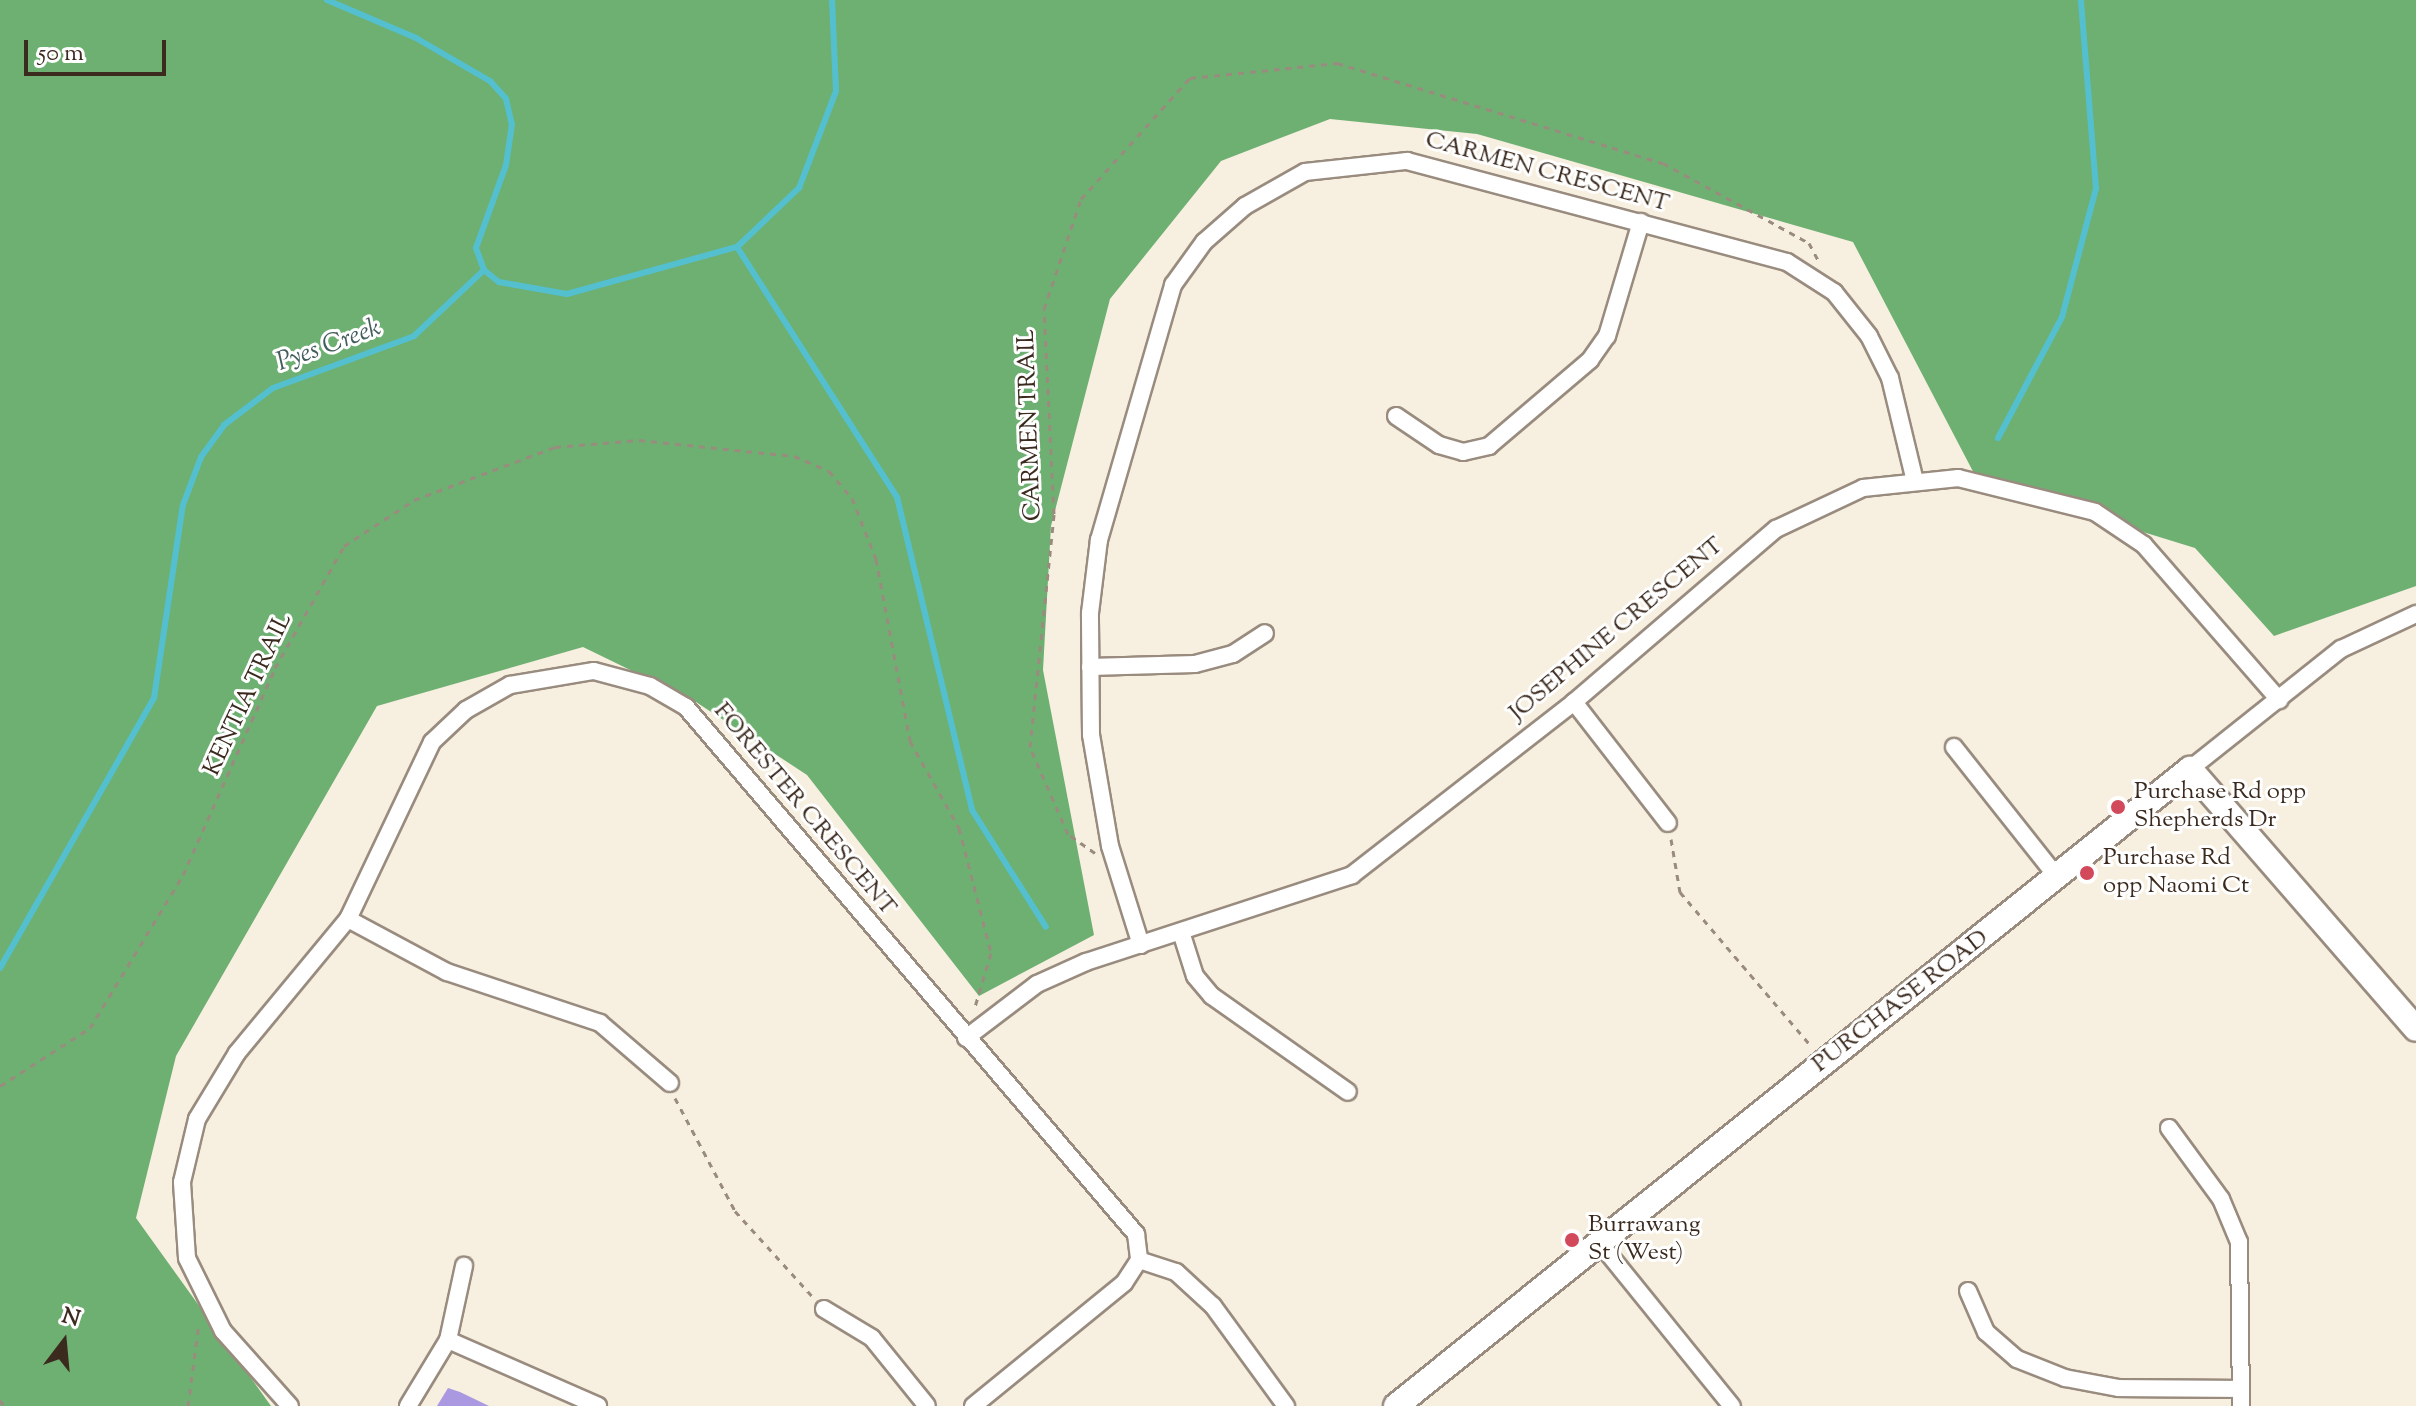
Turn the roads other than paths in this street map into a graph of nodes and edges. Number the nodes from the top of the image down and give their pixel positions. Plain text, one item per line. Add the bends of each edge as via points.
1 (1641, 222) junction
2 (1396, 416) dead end
3 (1915, 481) junction
4 (2416, 614) edge
5 (1265, 633) dead end
6 (1090, 667) junction
7 (2279, 700) junction
8 (1574, 702) junction
9 (1954, 747) dead end
10 (2190, 769) junction
11 (1668, 823) road end
12 (2057, 877) junction
13 (348, 919) junction
14 (1182, 935) junction
15 (1141, 945) junction
16 (2416, 1029) edge
17 (966, 1038) junction
18 (670, 1083) road end
19 (1348, 1092) dead end
20 (2169, 1128) dead end
21 (1599, 1242) junction
22 (1139, 1260) junction
23 (464, 1266) dead end
24 (1968, 1291) dead end
25 (824, 1309) road end
26 (448, 1340) junction
27 (2240, 1397) edge
28 (290, 1406) edge
29 (408, 1406) edge
30 (598, 1406) edge
31 (927, 1406) edge
32 (973, 1406) edge
33 (1286, 1406) edge
34 (1396, 1406) edge
35 (1732, 1406) edge

1 - 2 street via 1607,336 1590,360 1489,446 1463,452 1439,445
1 - 3 street, CARMEN CRESCENT via 1787,262 1834,292 1890,378
1 - 6 street, CARMEN CRESCENT via 1407,161 1305,172 1245,206 1204,242 1173,285 1150,344 1099,540
3 - 7 street, JOSEPHINE CRESCENT via 1997,483 2095,512 2144,545
3 - 8 street, JOSEPHINE CRESCENT via 1863,488 1776,529
4 - 7 street, PURCHASE ROAD via 2341,649
5 - 6 street via 1233,654 1195,664
6 - 15 street, CARMEN CRESCENT via 1091,735 1117,870
7 - 10 street, PURCHASE ROAD
8 - 11 street
8 - 14 street, JOSEPHINE CRESCENT via 1352,875
9 - 12 street
10 - 12 main road, PURCHASE ROAD
10 - 16 main road
12 - 21 main road, PURCHASE ROAD
13 - 17 street, FORESTER CRESCENT via 432,742 466,710 510,685 594,671 650,686 686,707
13 - 18 street via 447,972 600,1023
13 - 28 street, FORESTER CRESCENT via 237,1053 197,1119 181,1216 206,1302
14 - 15 street, JOSEPHINE CRESCENT
14 - 19 street via 1195,976 1212,996
15 - 17 street, JOSEPHINE CRESCENT via 1037,984
17 - 22 street, FORESTER CRESCENT via 1125,1219 1136,1234
20 - 27 street via 2221,1199 2239,1242
21 - 34 main road, PURCHASE ROAD
21 - 35 street
22 - 32 street via 1124,1283
22 - 33 street via 1176,1272 1213,1306
23 - 26 street
24 - 27 street via 1986,1332 2017,1359 2065,1378 2119,1388
25 - 31 street via 872,1338
26 - 29 street
26 - 30 street

